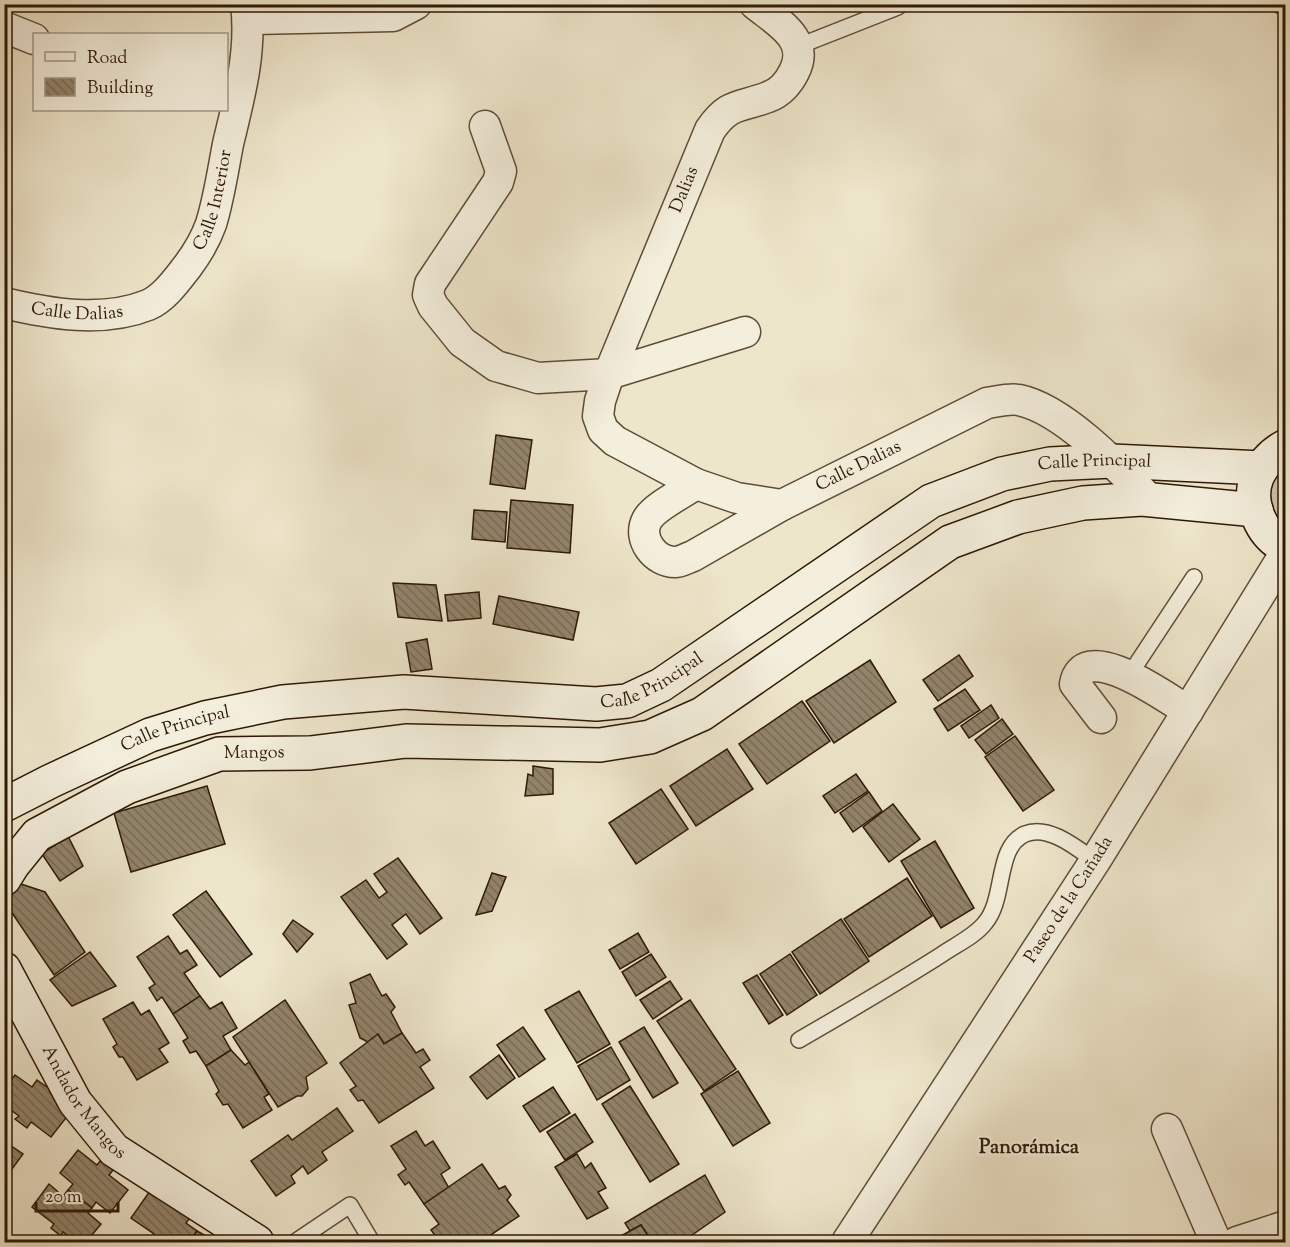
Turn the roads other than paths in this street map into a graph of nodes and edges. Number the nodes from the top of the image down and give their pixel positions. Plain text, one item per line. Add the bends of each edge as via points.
1 (416, 4) edge
2 (755, 4) edge
3 (1277, 4) edge
4 (898, 7) dead end
5 (1286, 8) edge
6 (247, 12) edge
7 (4, 27) edge
8 (33, 39) edge
9 (799, 46) junction
10 (236, 62) edge
11 (485, 126) dead end
12 (4, 303) edge
13 (149, 304) joint
14 (745, 332) dead end
15 (609, 374) junction
16 (1286, 446) edge
17 (1112, 460) junction
18 (1262, 468) junction
19 (696, 484) junction
20 (1149, 500) junction
21 (782, 505) junction
22 (1256, 510) junction
23 (1286, 547) edge
24 (1286, 552) edge
25 (1194, 577) dead end
26 (1130, 674) junction
27 (540, 700) junction
28 (1188, 711) junction
29 (1101, 718) dead end
30 (542, 743) junction
31 (4, 805) edge
32 (1095, 861) junction
33 (4, 879) edge
34 (4, 969) edge
35 (799, 1040) dead end
36 (1167, 1129) dead end
37 (1286, 1226) edge
38 (257, 1242) edge
39 (295, 1242) edge
40 (372, 1242) edge
41 (847, 1242) edge
42 (1216, 1242) edge
43 (1236, 1242) edge

1 - 6 street via 393,16
2 - 9 street via 787,29
3 - 5 lane
4 - 9 lane
6 - 10 street, Calle Interior
7 - 8 street
9 - 15 street, Dalias via 798,65 788,83 771,97 733,107 710,130
10 - 13 street, Calle Interior via 211,224 171,288
11 - 15 street via 501,171 498,182 429,284 433,306 462,342 496,366 538,378
12 - 13 street, Calle Dalias via 40,312 83,315
14 - 15 street
15 - 19 street via 598,416 603,430 615,441
16 - 18 street via 1271,454
17 - 18 street, Calle Principal
17 - 20 street, Calle Dalias
17 - 21 street, Calle Dalias via 1064,422 1036,406 1017,399 1007,400 987,404
17 - 27 street, Calle Principal via 1050,464 1002,474 931,501 661,685 627,701 596,705
18 - 22 street via 1254,494
19 - 21 street via 737,498
19 - 21 street, Calle Dalias via 647,520 643,531 647,544 667,561 679,562 693,556
20 - 22 street, Calle Principal
20 - 30 street, Calle Principal via 1083,503 1018,517 950,542 702,714 650,737 600,746
22 - 23 street via 1264,530
24 - 28 street, Paseo de la Cañada
25 - 26 lane
26 - 28 street
26 - 29 street via 1096,665 1084,668 1076,676 1075,684
27 - 30 street
27 - 31 street, Calle Principal via 404,692 283,702 206,718 150,735
28 - 32 street, Paseo de la Cañada
30 - 33 street, Mangos via 406,741 310,753 219,754 127,787 37,835
32 - 35 lane via 1044,832 1026,833 1014,841 1006,856 993,912 986,923 902,980
32 - 41 street, Paseo de la Cañada
34 - 38 street, Andador Mangos via 75,1102 114,1150
36 - 42 street
37 - 43 street
39 - 40 lane via 350,1205

